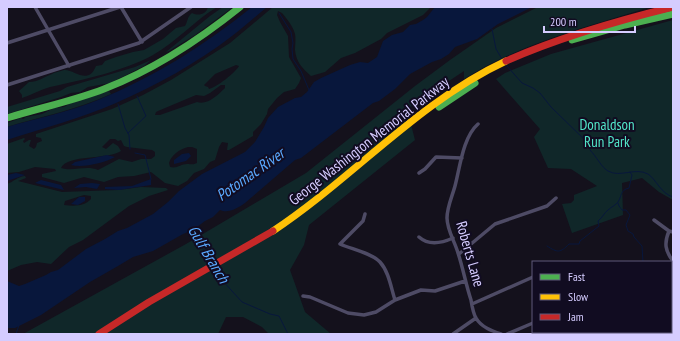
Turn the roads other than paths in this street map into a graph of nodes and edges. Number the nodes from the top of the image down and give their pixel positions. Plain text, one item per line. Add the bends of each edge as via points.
1 (35, 7) edge
2 (121, 7) edge
3 (191, 7) edge
4 (240, 7) edge
5 (661, 7) edge
6 (673, 7) edge
7 (654, 12) junction
8 (673, 14) edge
9 (48, 30) junction
10 (142, 42) junction
11 (7, 43) edge
12 (535, 50) junction
13 (69, 66) junction
14 (482, 76) junction
15 (7, 85) edge
16 (464, 85) junction
17 (448, 89) dead end
18 (425, 106) dead end
19 (7, 118) edge
20 (414, 120) junction
21 (478, 124) dead end
22 (462, 158) junction
23 (419, 173) dead end
24 (556, 198) dead end
25 (365, 214) dead end
26 (654, 220) dead end
27 (671, 232) edge
28 (419, 237) dead end
29 (453, 238) junction
30 (240, 254) junction
31 (459, 254) junction
32 (673, 261) edge
33 (532, 277) edge
34 (465, 281) junction
35 (188, 282) junction
36 (303, 296) dead end
37 (395, 300) junction
38 (472, 304) junction
39 (476, 318) junction
40 (532, 322) edge
41 (99, 334) edge
42 (107, 334) edge
43 (453, 334) edge
44 (501, 334) edge
45 (507, 334) edge

1 - 9 street
2 - 9 street
2 - 10 street
3 - 10 street
4 - 19 highway via 216,26 125,79 96,91
5 - 7 highway
6 - 7 highway, George Washington Memorial Parkway
7 - 12 highway, George Washington Memorial Parkway via 593,28
8 - 12 highway, George Washington Memorial Parkway
9 - 11 street
9 - 13 street
10 - 13 street
12 - 14 highway, George Washington Memorial Parkway
13 - 15 street
14 - 16 highway, George Washington Memorial Parkway
14 - 30 highway, George Washington Memorial Parkway via 429,114 302,216
16 - 17 highway
16 - 20 highway, George Washington Memorial Parkway
18 - 20 highway
20 - 30 highway, George Washington Memorial Parkway via 307,207
21 - 22 street, Roberts Lane via 464,147
22 - 23 street via 436,157
22 - 29 street, Roberts Lane via 447,212 448,226
24 - 31 street via 547,206 495,224
25 - 37 street via 363,221 340,244 380,261
26 - 27 street
27 - 32 street via 666,240 666,248
28 - 29 street via 435,243
29 - 31 street, Roberts Lane
30 - 35 highway, George Washington Memorial Parkway
31 - 34 street, Roberts Lane
33 - 38 street
34 - 37 street via 435,291 421,290
34 - 38 street, Roberts Lane
35 - 41 highway, George Washington Memorial Parkway via 156,298
35 - 42 highway, George Washington Memorial Parkway
36 - 37 street via 354,314 364,315 376,312
38 - 39 street, Roberts Lane
39 - 43 street
39 - 44 street via 492,331
40 - 45 street

